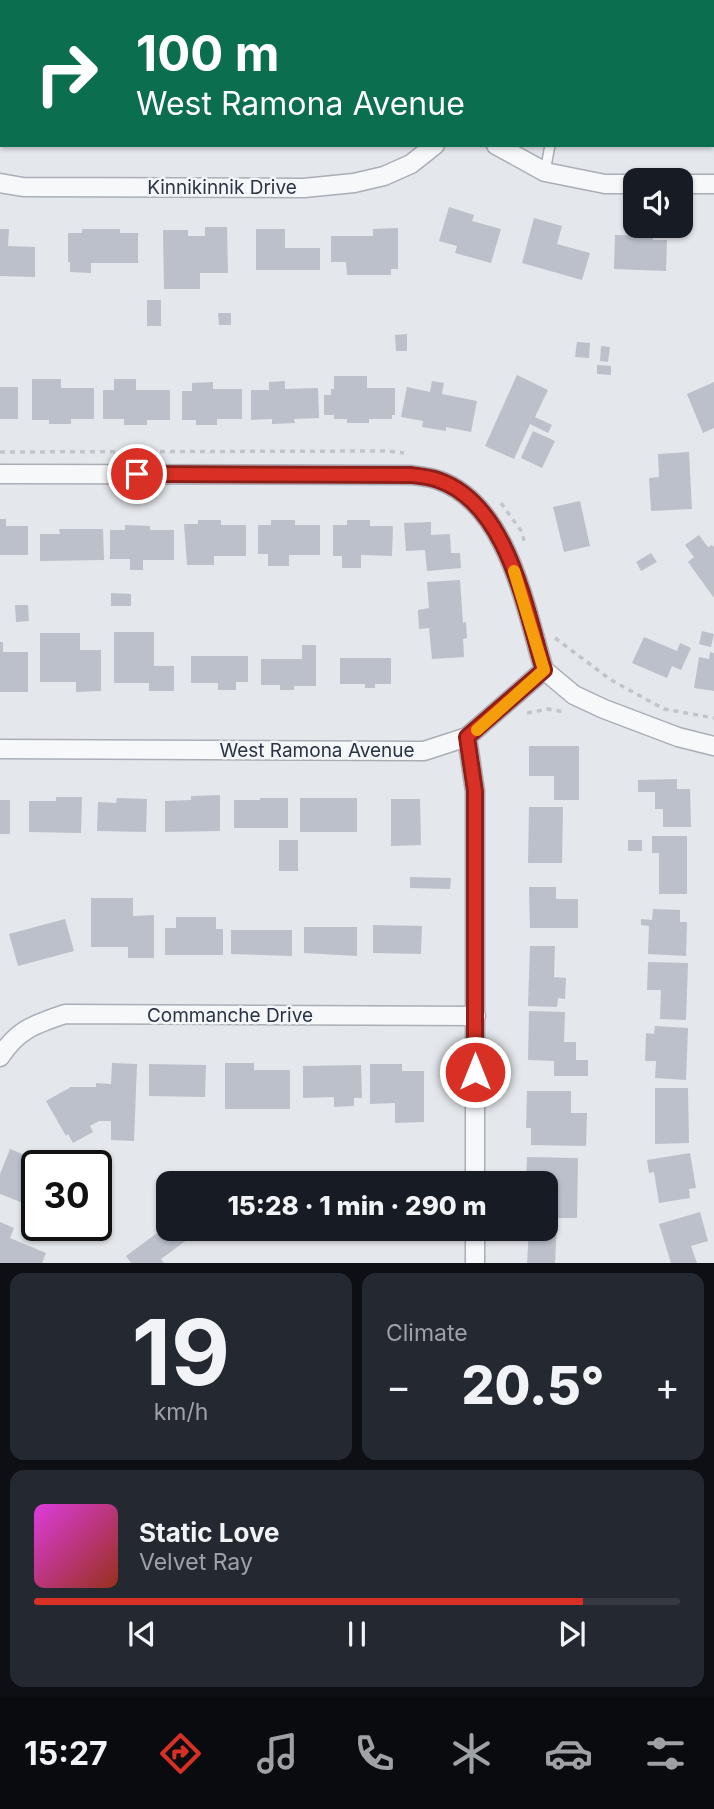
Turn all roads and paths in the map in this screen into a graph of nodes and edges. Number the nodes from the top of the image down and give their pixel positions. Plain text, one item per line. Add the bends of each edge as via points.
1 (432, 147) edge
2 (500, 147) edge
3 (550, 147) edge
4 (545, 172) junction
5 (0, 183) edge
6 (623, 184) edge
7 (693, 184) edge
8 (714, 184) edge
9 (0, 452) edge
10 (411, 454) dead end
11 (0, 474) edge
12 (495, 495) dead end
13 (526, 545) dead end
14 (552, 636) dead end
15 (544, 670) junction
16 (714, 719) edge
17 (467, 737) junction
18 (714, 746) edge
19 (0, 749) edge
20 (476, 1016) junction
21 (0, 1057) edge
22 (475, 1171) edge
23 (475, 1241) edge
24 (475, 1263) edge

1 - 5 street, Kinnikinnik Drive via 411,164 384,176 304,188 23,187
2 - 4 street
3 - 4 lane
4 - 6 street
7 - 8 street
9 - 10 path
11 - 15 street via 398,474 439,480 478,507 511,560
12 - 13 path
14 - 16 path via 611,680 664,709
15 - 17 street, West Ramona Avenue
15 - 18 street via 574,695 604,709
17 - 19 street, West Ramona Avenue via 424,751
17 - 20 street via 475,791
20 - 21 street, Commanche Drive via 65,1014 33,1025 10,1041
20 - 22 street
23 - 24 street

